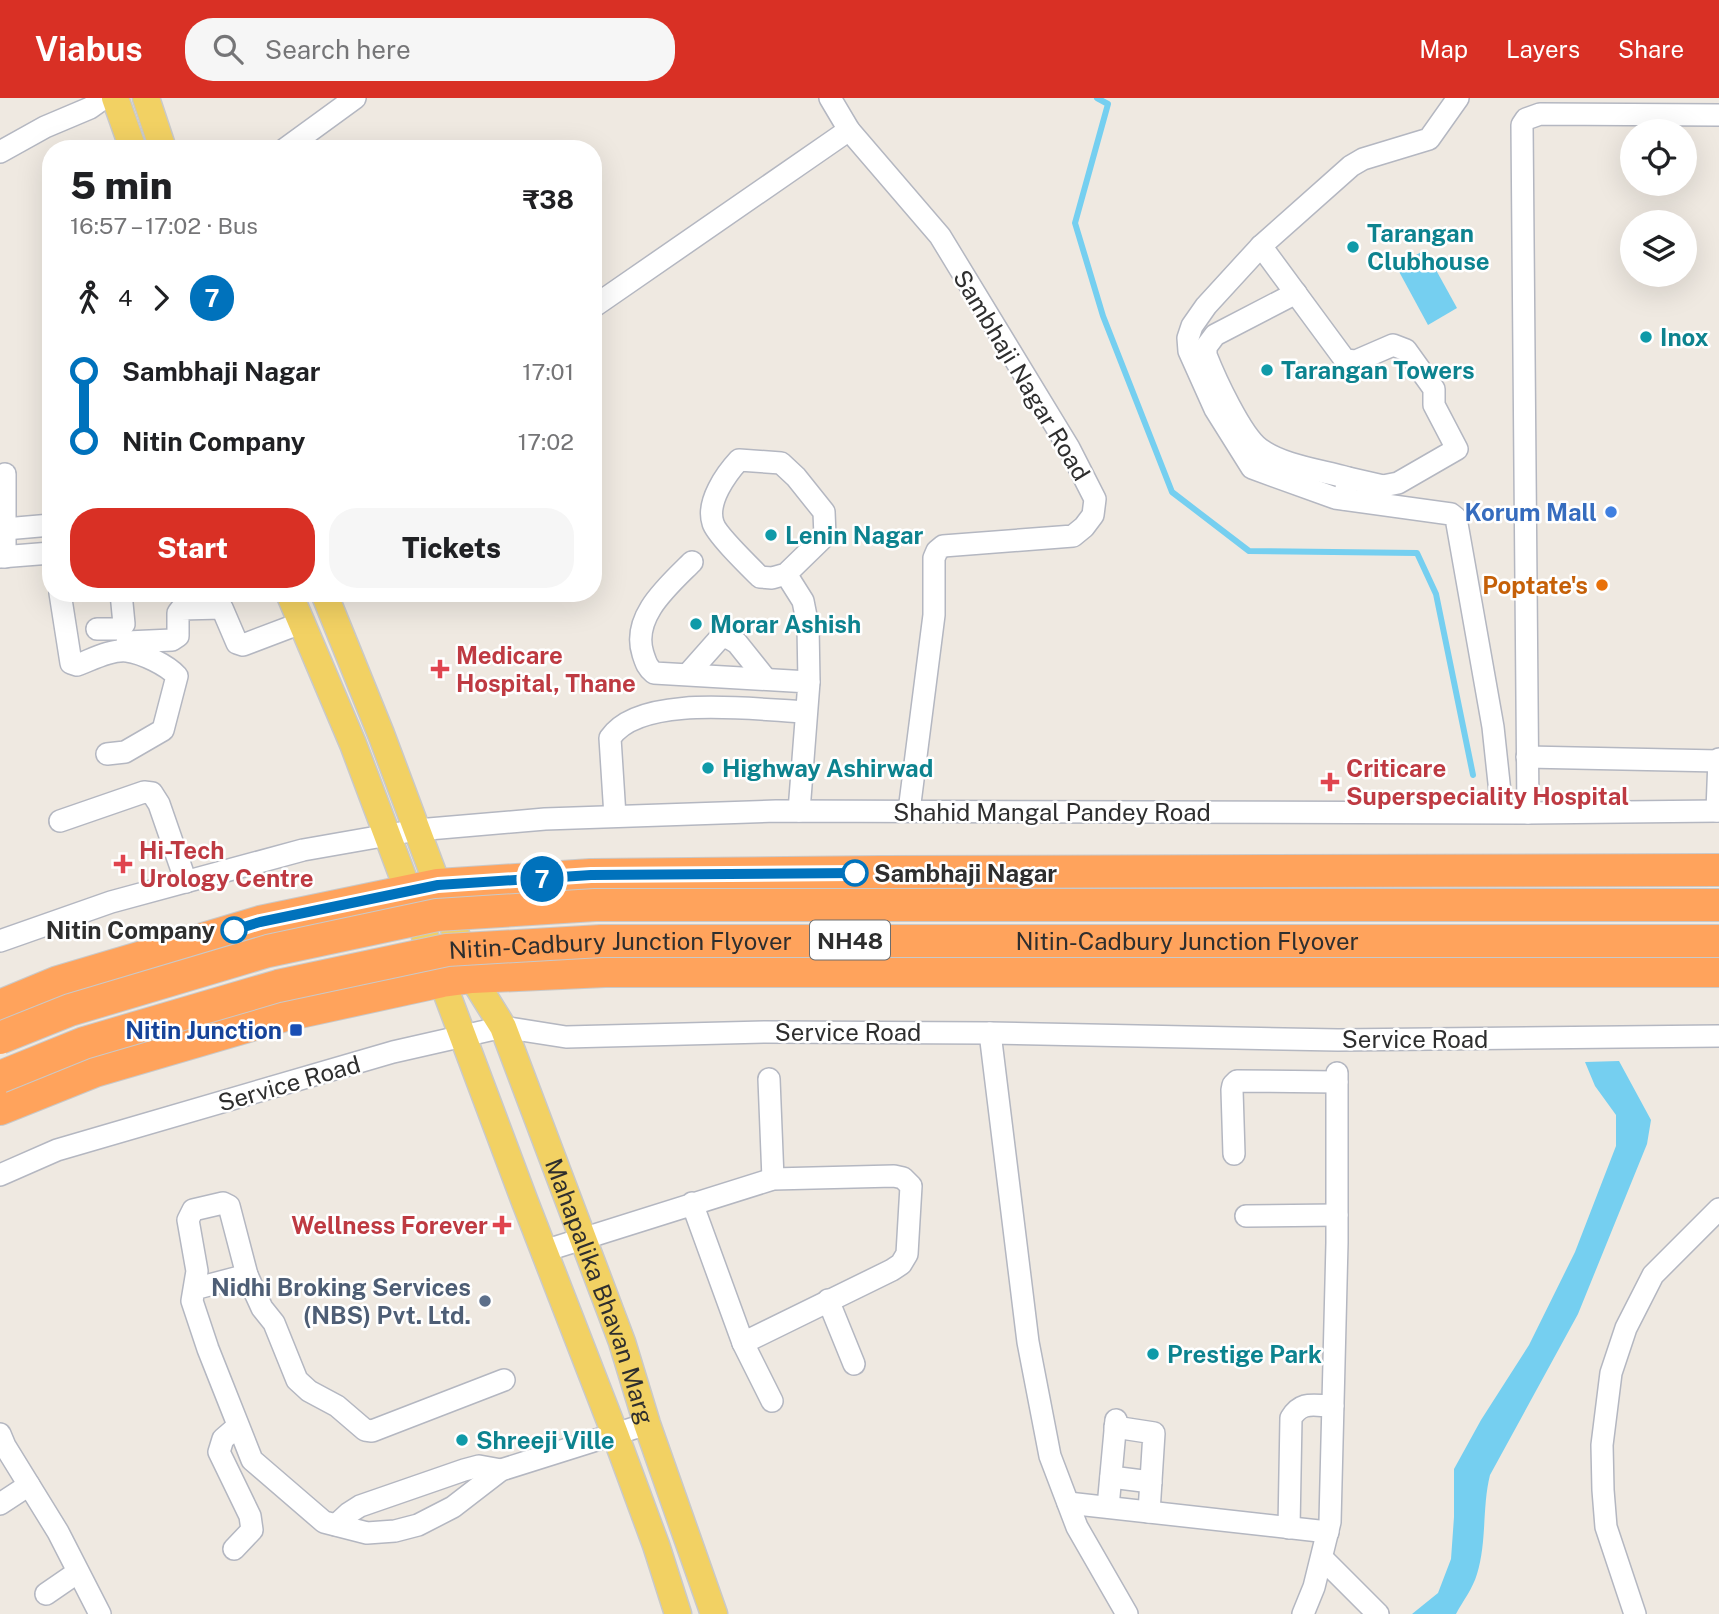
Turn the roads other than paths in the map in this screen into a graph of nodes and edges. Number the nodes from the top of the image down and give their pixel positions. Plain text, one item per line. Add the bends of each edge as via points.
1 (104, 98) edge
2 (115, 98) edge
3 (146, 98) edge
4 (355, 98) edge
5 (830, 98) edge
6 (1458, 98) edge
7 (1719, 115) edge
8 (849, 130) junction
9 (131, 140) edge
10 (160, 140) edge
11 (297, 140) edge
12 (0, 152) edge
13 (1261, 246) junction
14 (1296, 293) junction
15 (602, 301) edge
16 (5, 474) dead end
17 (1348, 478) junction
18 (1344, 499) junction
19 (42, 527) edge
20 (5, 529) junction
21 (42, 554) edge
22 (3, 557) edge
23 (692, 562) dead end
24 (786, 574) junction
25 (61, 602) edge
26 (124, 602) edge
27 (126, 602) edge
28 (293, 602) edge
29 (328, 602) edge
30 (342, 602) edge
31 (301, 622) junction
32 (97, 629) dead end
33 (126, 635) junction
34 (688, 674) junction
35 (765, 678) junction
36 (809, 682) junction
37 (806, 712) junction
38 (381, 734) junction
39 (107, 754) dead end
40 (1527, 757) junction
41 (1719, 760) edge
42 (799, 811) junction
43 (909, 811) junction
44 (1502, 811) junction
45 (1718, 811) edge
46 (1528, 813) junction
47 (615, 816) junction
48 (60, 821) dead end
49 (417, 830) junction
50 (386, 837) junction
51 (1719, 870) edge
52 (551, 878) junction
53 (186, 882) junction
54 (423, 888) junction
55 (1719, 905) edge
56 (0, 941) edge
57 (1719, 941) edge
58 (1719, 971) edge
59 (551, 973) junction
60 (457, 979) junction
61 (0, 1006) edge
62 (503, 1027) junction
63 (990, 1033) junction
64 (462, 1036) junction
65 (1719, 1036) edge
66 (0, 1038) edge
67 (0, 1077) edge
68 (769, 1079) dead end
69 (0, 1109) edge
70 (1234, 1154) dead end
71 (0, 1175) edge
72 (773, 1179) junction
73 (692, 1203) junction
74 (1719, 1209) edge
75 (1337, 1215) junction
76 (1246, 1216) dead end
77 (583, 1239) junction
78 (544, 1251) junction
79 (247, 1275) junction
80 (194, 1289) junction
81 (828, 1300) junction
82 (743, 1343) junction
83 (854, 1364) dead end
84 (504, 1380) dead end
85 (772, 1401) dead end
86 (1333, 1406) junction
87 (647, 1424) junction
88 (238, 1426) junction
89 (0, 1434) edge
90 (615, 1434) junction
91 (501, 1470) junction
92 (1111, 1478) junction
93 (1152, 1482) junction
94 (29, 1485) junction
95 (672, 1498) junction
96 (1068, 1503) junction
97 (0, 1504) edge
98 (1108, 1507) junction
99 (643, 1511) junction
100 (1149, 1512) junction
101 (336, 1525) junction
102 (1289, 1528) junction
103 (1328, 1532) junction
104 (234, 1549) dead end
105 (1322, 1558) junction
106 (78, 1572) junction
107 (46, 1594) dead end
108 (100, 1614) edge
109 (678, 1614) edge
110 (713, 1614) edge
111 (1127, 1614) edge
112 (1303, 1614) edge
113 (1378, 1614) edge
114 (1634, 1614) edge

1 - 12 street
2 - 9 main road
3 - 10 main road
4 - 11 street
5 - 8 street, Sambhaji Nagar Road
6 - 13 street via 1429,139 1351,166
7 - 40 street via 1540,114 1522,125
8 - 15 street
8 - 43 street, Sambhaji Nagar Road via 940,236 1095,499 1093,514 1073,536 943,546 936,551 934,615
13 - 14 street
13 - 18 street via 1198,317 1188,338 1189,351 1215,409 1252,468
14 - 17 street via 1215,335 1206,355 1243,429 1259,448
14 - 17 street via 1345,360 1356,361 1393,345 1406,350 1434,389 1434,405 1457,449 1398,483 1383,486
16 - 20 street
17 - 18 street
18 - 44 street via 1456,518 1493,727
19 - 20 street
20 - 22 street
21 - 22 street
23 - 34 street via 654,601 640,644 654,673
24 - 24 street via 760,577 713,525 711,509 739,460 781,463 824,512 825,536
24 - 36 street via 803,601
25 - 33 street via 71,663 111,653
26 - 33 street
27 - 33 street
28 - 31 main road
29 - 38 main road
30 - 38 street via 382,702 388,727
31 - 33 street via 243,645 237,643 222,608 181,609 178,636 172,640
31 - 50 main road via 353,744
32 - 33 street via 117,629
33 - 39 street via 177,676 163,730 125,752
34 - 35 street
34 - 35 street via 719,639 727,637
35 - 36 street
36 - 37 street
37 - 42 street
37 - 47 street via 677,707 635,718 610,737
38 - 49 main road
40 - 41 street
40 - 46 street
41 - 45 street
42 - 43 street, Shahid Mangal Pandey Road
42 - 47 street, Shahid Mangal Pandey Road
43 - 44 street, Shahid Mangal Pandey Road
44 - 46 street, Shahid Mangal Pandey Road
45 - 46 street, Shahid Mangal Pandey Road
47 - 49 street, Shahid Mangal Pandey Road
48 - 53 street via 152,793
49 - 50 street, Shahid Mangal Pandey Road
49 - 54 main road
50 - 53 street via 303,850
50 - 54 main road
51 - 52 highway via 880,872
52 - 54 highway
52 - 59 highway via 530,901 524,921 538,957
53 - 56 street via 111,902
54 - 60 main road
54 - 61 highway via 260,922 58,982
55 - 66 highway, Nitin-Cadbury Junction Flyover / NH48, bridge via 609,905 437,915 268,951 70,1010
57 - 67 highway, Nitin-Cadbury Junction Flyover / NH48, bridge via 601,941 447,950 278,986 84,1043
58 - 59 highway
59 - 60 highway
60 - 62 main road, Mahapalika Bhavan Marg
60 - 64 main road, Mahapalika Bhavan Marg
60 - 69 highway via 286,1015 95,1071
62 - 63 street, Service Road via 566,1037
62 - 64 street, Service Road
62 - 77 main road, Mahapalika Bhavan Marg
63 - 65 street, Service Road via 1338,1040
63 - 96 street via 1028,1342 1050,1457
64 - 71 street, Service Road via 57,1150
64 - 78 main road, Mahapalika Bhavan Marg
68 - 72 street
70 - 75 street via 1233,1085 1237,1081 1337,1077
72 - 73 street
72 - 81 street via 894,1176 911,1186 907,1254 901,1264
73 - 77 street
73 - 82 street
74 - 114 street via 1653,1275 1626,1328 1611,1373 1602,1445 1606,1527
75 - 76 street
75 - 86 street
77 - 78 street
77 - 87 main road, Mahapalika Bhavan Marg
78 - 90 main road, Mahapalika Bhavan Marg
79 - 80 street
79 - 80 street via 229,1206 223,1203 193,1210 188,1220 197,1272
79 - 84 street via 274,1323 297,1380 365,1430 373,1431
80 - 88 street via 192,1301
81 - 82 street
81 - 83 street
82 - 85 street
86 - 102 street via 1303,1405 1291,1418
86 - 103 street
87 - 90 street
87 - 95 main road, Mahapalika Bhavan Marg
88 - 101 street via 252,1460 324,1522
88 - 104 street via 223,1439 219,1452 250,1516 252,1530
89 - 94 street
90 - 91 street
90 - 99 main road, Mahapalika Bhavan Marg
91 - 101 street via 479,1466 464,1470 360,1506
91 - 101 street via 453,1507 418,1525 367,1533
92 - 93 street
92 - 93 street via 1116,1423 1154,1433
92 - 98 street
93 - 100 street
94 - 97 street
94 - 106 street
95 - 99 main road
95 - 110 main road, Mahapalika Bhavan Marg
96 - 98 street
96 - 111 street
98 - 100 street
99 - 109 main road, Mahapalika Bhavan Marg
100 - 102 street
102 - 103 street
103 - 105 street
105 - 112 street
105 - 113 street
106 - 107 street
106 - 108 street

